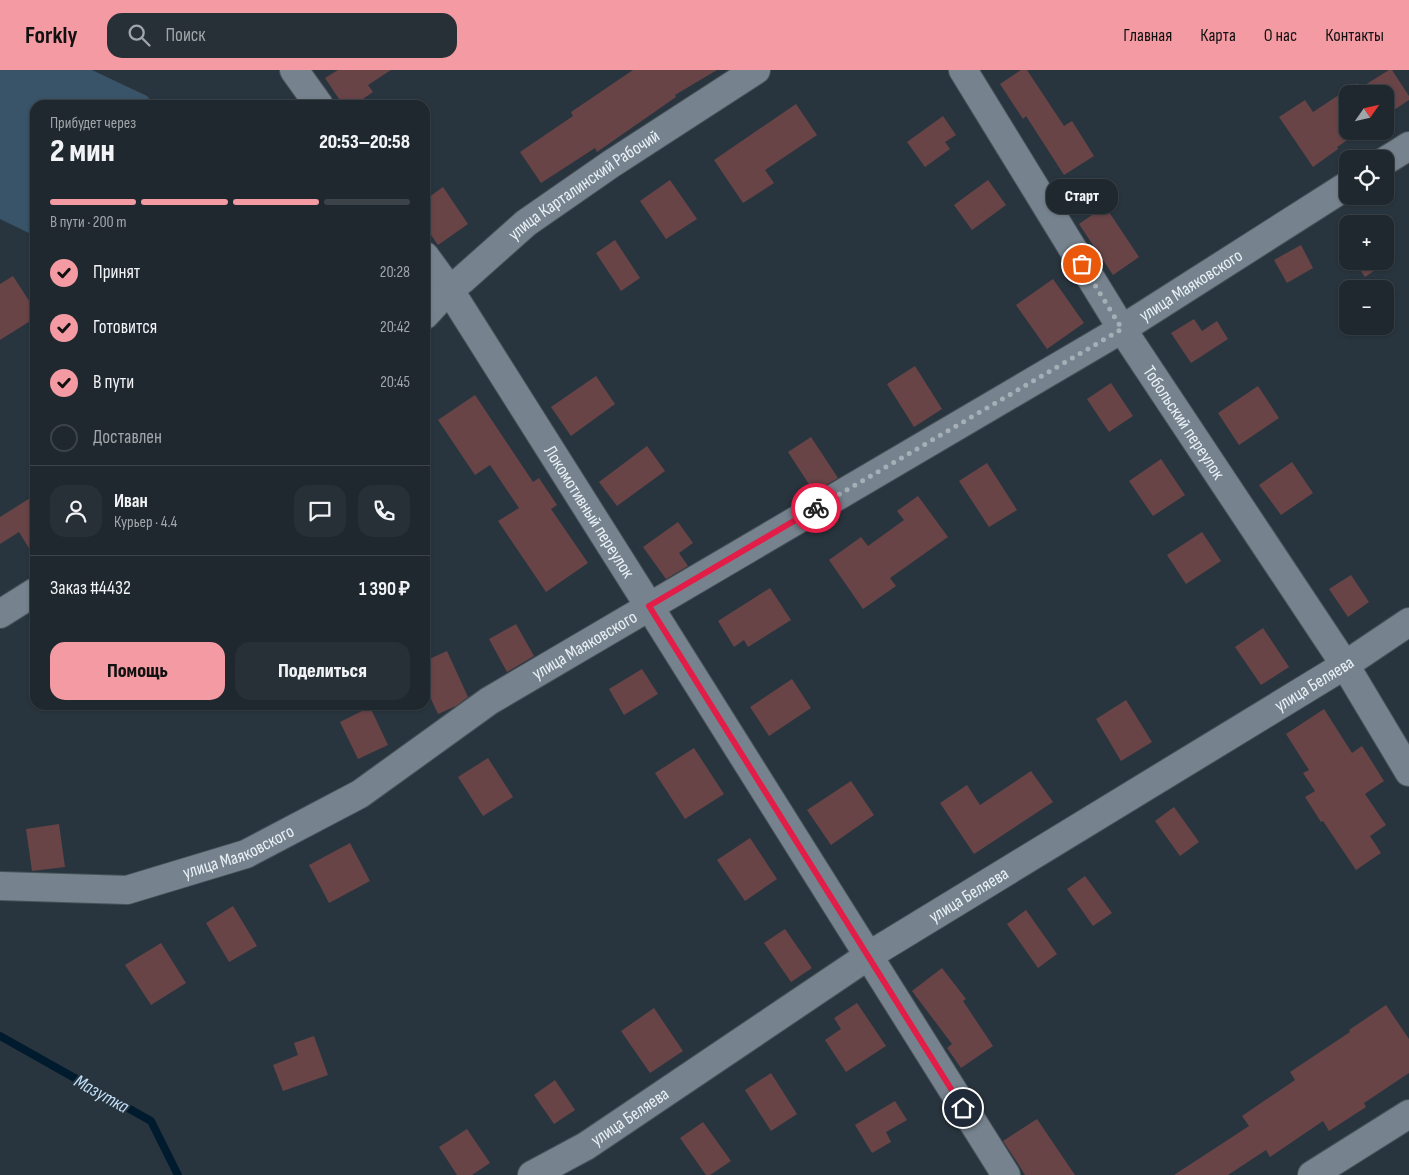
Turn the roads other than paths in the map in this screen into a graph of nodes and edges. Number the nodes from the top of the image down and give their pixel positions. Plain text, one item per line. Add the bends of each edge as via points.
1 (294, 70) edge
2 (756, 70) edge
3 (963, 70) edge
4 (315, 100) edge
5 (1409, 146) edge
6 (1394, 156) edge
7 (1339, 191) edge
8 (430, 263) edge
9 (448, 289) junction
10 (430, 309) edge
11 (1122, 329) junction
12 (30, 595) edge
13 (649, 606) junction
14 (0, 614) edge
15 (1409, 622) edge
16 (1345, 665) junction
17 (1409, 772) edge
18 (0, 886) edge
19 (868, 956) junction
20 (1409, 1114) edge
21 (532, 1175) edge
22 (1006, 1175) edge
23 (1312, 1175) edge

1 - 4 street
2 - 9 street, улица Карталинский Рабочий via 526,223
3 - 11 street, Тобольский переулок
5 - 6 street
7 - 11 street, улица Маяковского
8 - 9 street, Локомотивный переулок
9 - 10 street, улица Карталинский Рабочий
9 - 13 street, Локомотивный переулок
11 - 13 street, улица Маяковского
11 - 16 street, Тобольский переулок
12 - 14 street
13 - 18 street, улица Маяковского via 489,701 360,794 246,854 127,890
13 - 19 street, Локомотивный переулок
15 - 16 street, улица Беляева
16 - 17 street, Тобольский переулок
16 - 19 street, улица Беляева
19 - 21 street, улица Беляева via 586,1146
19 - 22 street, Локомотивный переулок
20 - 23 street

